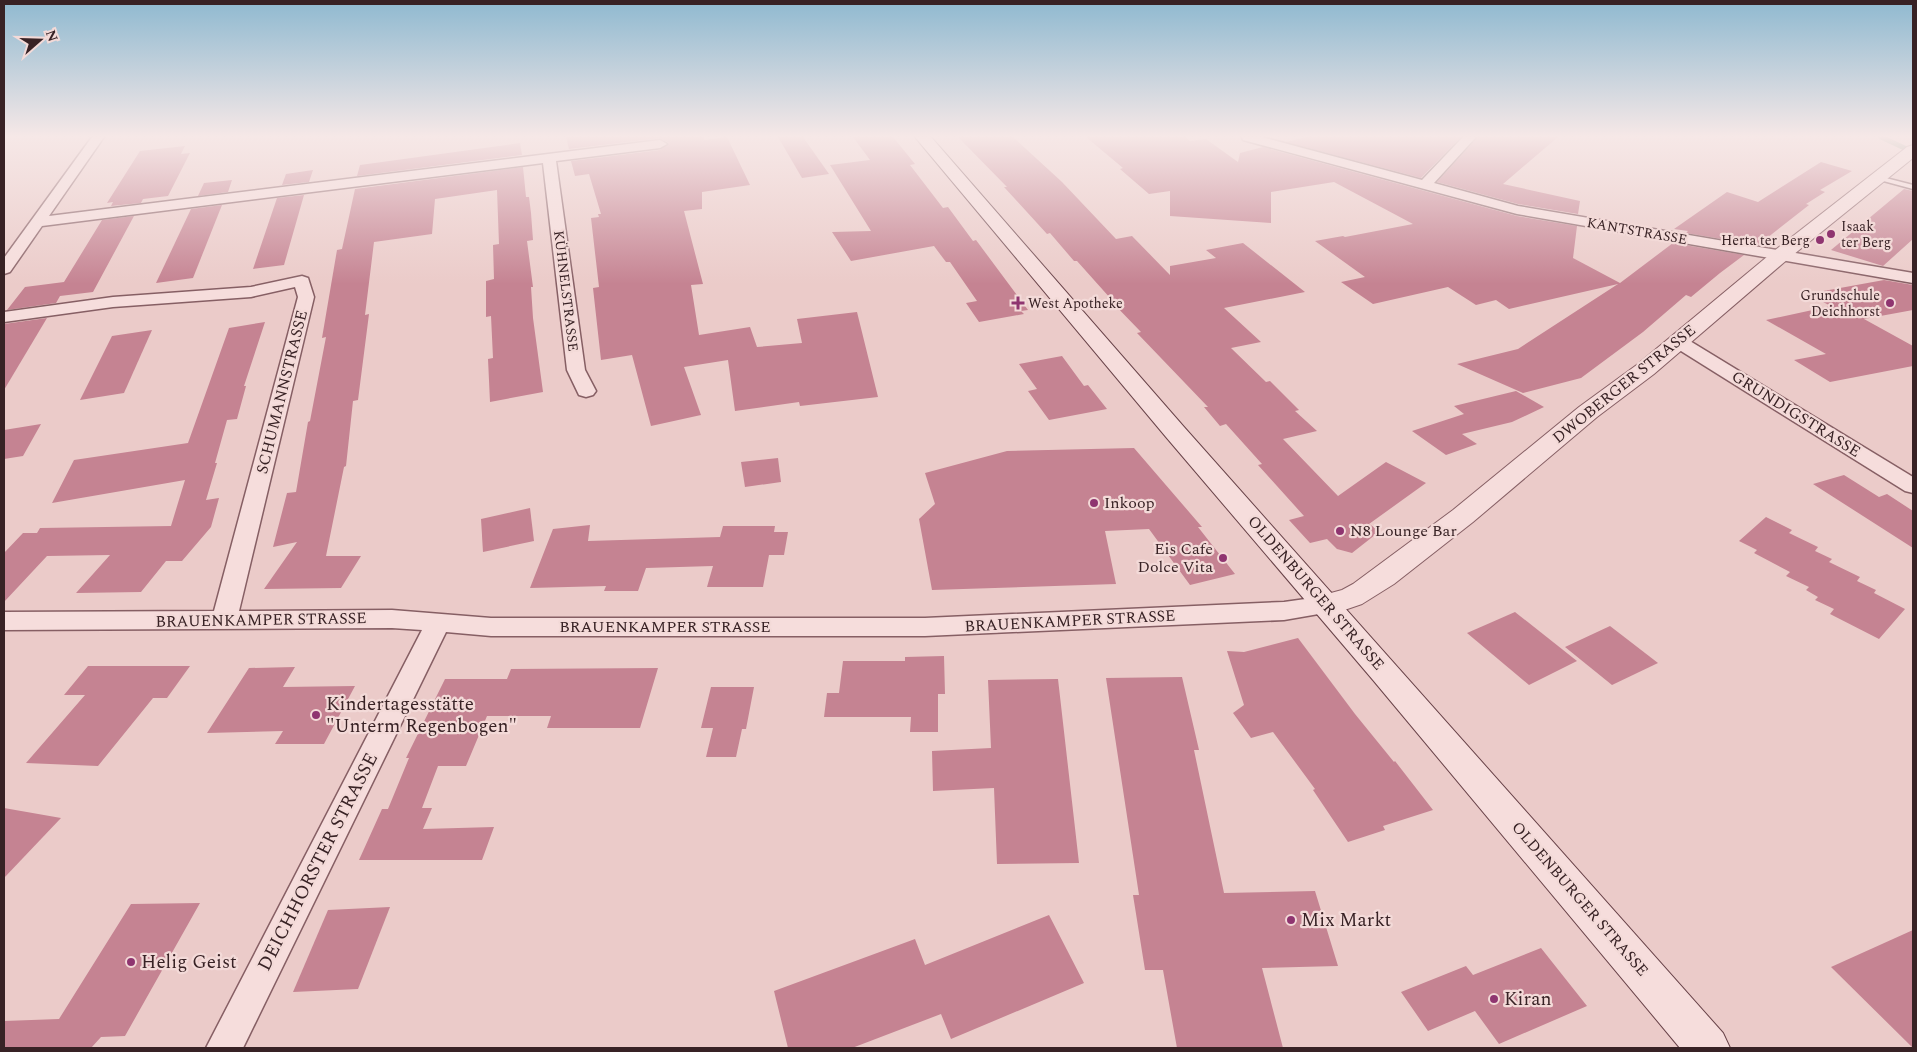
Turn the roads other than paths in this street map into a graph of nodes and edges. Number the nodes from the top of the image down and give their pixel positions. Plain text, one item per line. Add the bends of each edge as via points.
1 (63, 186) edge
2 (324, 186) edge
3 (553, 186) edge
4 (965, 186) edge
5 (1429, 186) edge
6 (1868, 186) edge
7 (37, 222) junction
8 (1781, 255) junction
9 (4, 269) edge
10 (1913, 278) edge
11 (4, 317) edge
12 (1680, 342) junction
13 (586, 392) dead end
14 (1913, 486) edge
15 (1327, 605) junction
16 (224, 620) junction
17 (4, 621) edge
18 (439, 622) junction
19 (224, 1048) edge
20 (1708, 1048) edge

1 - 7 street
2 - 7 street
3 - 13 street, KÜHNELSTRASSE via 576,370
4 - 15 street, OLDENBURGER STRASSE
5 - 8 street, KANTSTRASSE via 1517,210
6 - 8 street, DWOBERGER STRASSE
7 - 9 street
8 - 10 street, KANTSTRASSE
8 - 12 street, DWOBERGER STRASSE
11 - 16 street, SCHUMANNSTRASSE via 113,302 251,292 302,281 306,297
12 - 14 street, GRUNDIGSTRASSE
12 - 15 street, DWOBERGER STRASSE via 1384,577 1352,597
15 - 18 street, BRAUENKAMPER STRASSE via 1255,612 926,627 491,627
15 - 20 street, OLDENBURGER STRASSE
16 - 17 street, BRAUENKAMPER STRASSE
16 - 18 street, BRAUENKAMPER STRASSE via 392,619
18 - 19 street, DEICHHORSTER STRASSE

